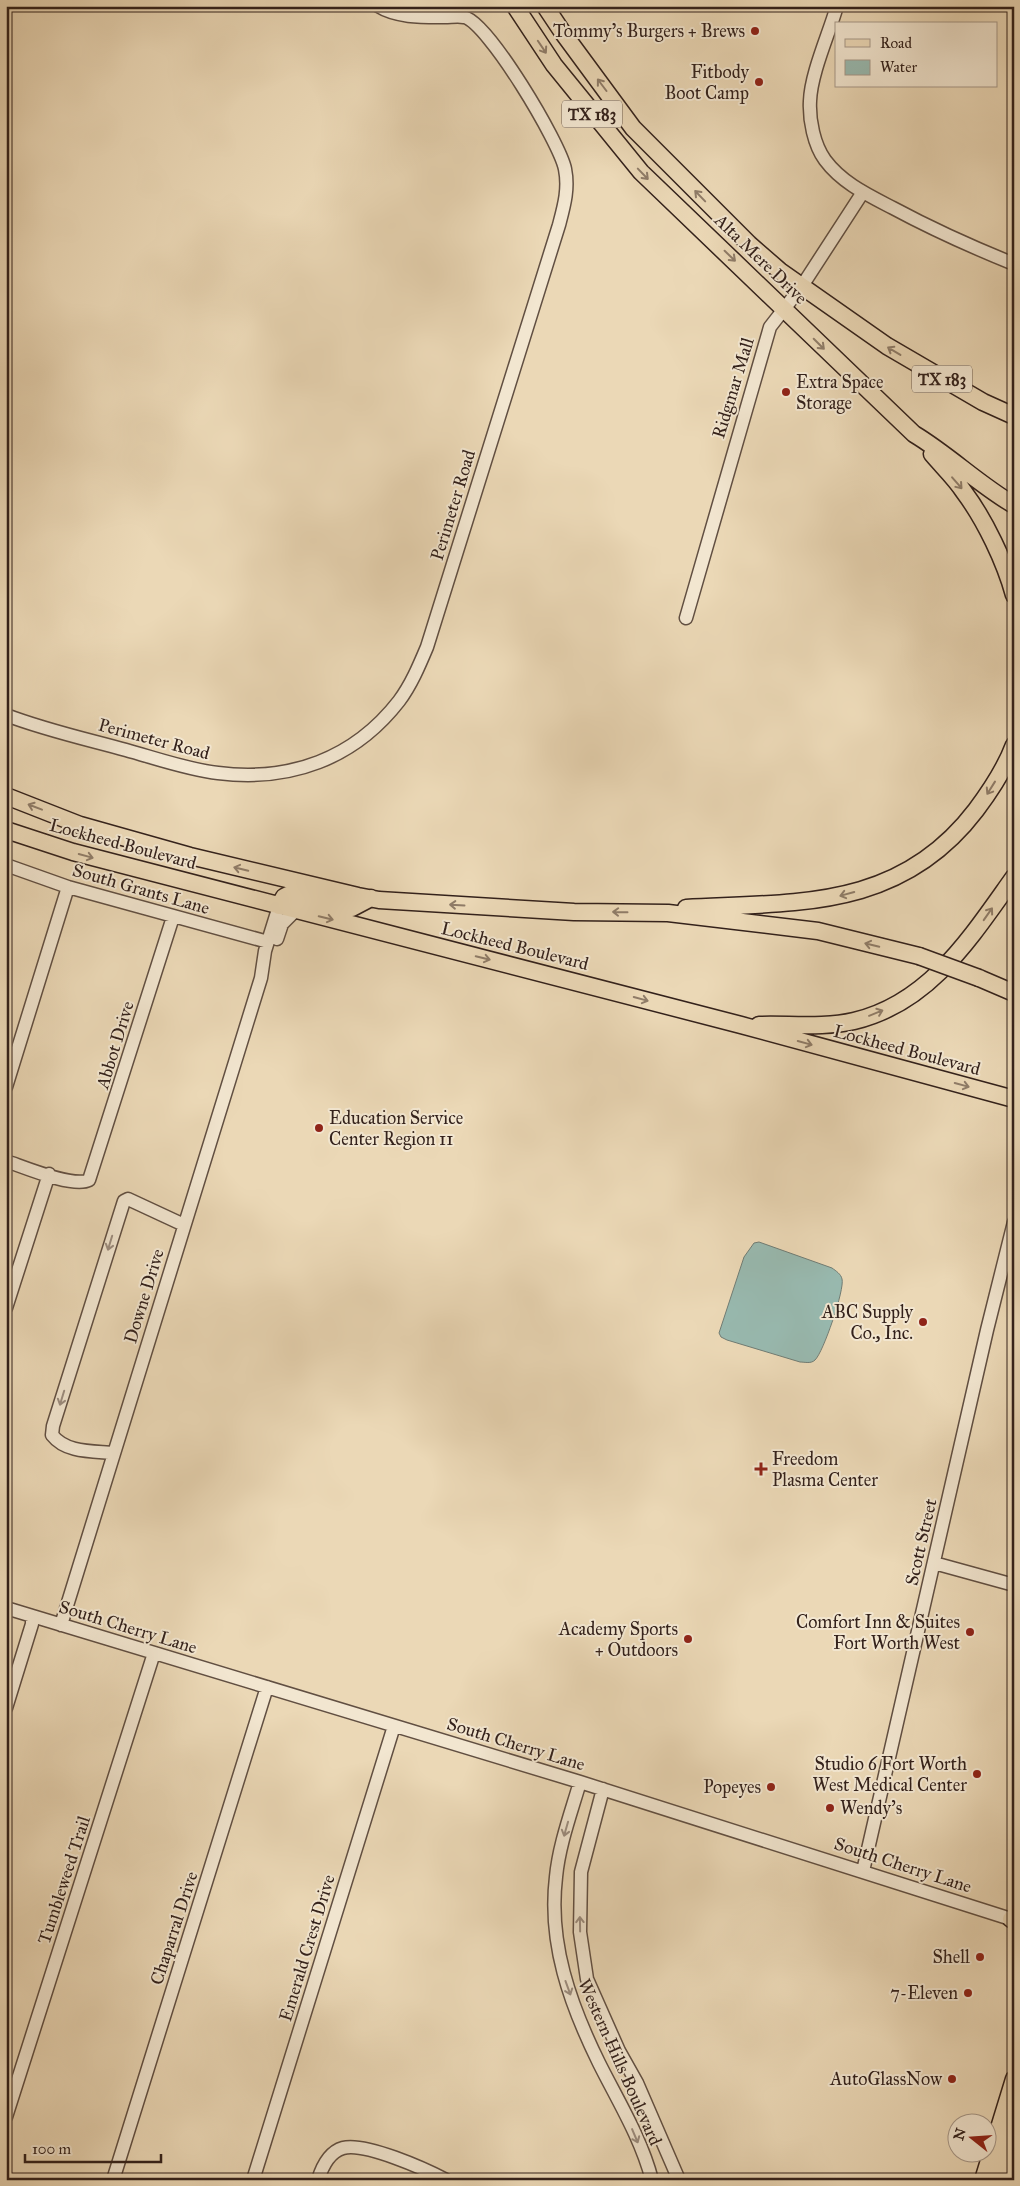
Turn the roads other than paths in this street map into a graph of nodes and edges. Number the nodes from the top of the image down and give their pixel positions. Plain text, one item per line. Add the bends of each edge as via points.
1 (378, 6) edge
2 (515, 6) edge
3 (545, 6) edge
4 (838, 6) edge
5 (863, 192) junction
6 (1014, 264) edge
7 (802, 286) junction
8 (784, 309) junction
9 (983, 402) junction
10 (1014, 416) edge
11 (1014, 423) edge
12 (914, 434) junction
13 (1014, 505) edge
14 (1014, 595) edge
15 (686, 618) dead end
16 (6, 715) edge
17 (1014, 745) edge
18 (6, 796) edge
19 (6, 830) edge
20 (6, 865) edge
21 (1014, 877) edge
22 (68, 887) junction
23 (371, 898) junction
24 (279, 906) junction
25 (296, 910) junction
26 (668, 913) junction
27 (173, 917) junction
28 (268, 942) junction
29 (260, 978) junction
30 (978, 978) junction
31 (1014, 986) edge
32 (1014, 993) edge
33 (741, 1025) junction
34 (6, 1087) edge
35 (1014, 1099) edge
36 (6, 1161) edge
37 (49, 1174) junction
38 (1014, 1222) edge
39 (184, 1225) junction
40 (6, 1308) edge
41 (114, 1453) junction
42 (934, 1563) junction
43 (1014, 1585) edge
44 (6, 1608) edge
45 (32, 1616) junction
46 (61, 1625) junction
47 (154, 1653) junction
48 (267, 1687) junction
49 (6, 1708) edge
50 (394, 1726) junction
51 (580, 1782) junction
52 (604, 1789) junction
53 (862, 1871) junction
54 (1013, 1919) edge
55 (1014, 2079) edge
56 (1014, 2097) edge
57 (6, 2117) edge
58 (113, 2180) edge
59 (253, 2180) edge
60 (318, 2180) edge
61 (446, 2180) edge
62 (652, 2180) edge
63 (679, 2180) edge
64 (982, 2180) edge
65 (998, 2180) edge

1 - 16 street, Perimeter Road via 408,16 465,17 482,28 510,66 557,147 567,180 567,195 559,225 427,647 416,673 400,700 376,727 356,743 304,768 278,774 217,773 69,735
2 -> 8 main road, Alta Mere Drive / TX 183 via 554,65 641,172
7 -> 3 main road, Alta Mere Drive / TX 183 via 780,271 717,214 633,128
4 - 5 street via 813,84 811,119 825,160 843,179
5 - 6 street via 959,242
5 - 7 street, Ridgmar Mall
7 - 8 street, Ridgmar Mall
9 -> 7 main road, Alta Mere Drive / TX 183 via 887,346
8 -> 12 main road, Alta Mere Drive / TX 183
8 - 15 street, Ridgmar Mall via 770,327
9 - 10 main road, Alta Mere Drive / TX 183
9 - 11 main road
12 - 13 main road, Alta Mere Drive / TX 183
12 -> 14 main road via 964,492 990,537
17 -> 26 main road via 989,792 966,822 948,842 903,874 843,896 682,908
23 -> 18 main road, Lockheed Boulevard via 190,856 80,824
19 -> 24 main road, Lockheed Boulevard via 73,852
20 - 22 street, South Grants Lane
33 -> 21 main road via 836,1024 873,1015 899,1002 923,987 950,962
22 - 27 street, South Grants Lane
22 - 34 street
23 - 24 main road via 352,908 290,894
26 -> 23 main road, Lockheed Boulevard via 574,912
24 - 25 main road, Lockheed Boulevard
24 - 28 street, Downe Drive
25 - 29 street, Downe Drive via 282,924 273,953
25 -> 33 main road, Lockheed Boulevard
30 -> 26 main road, Lockheed Boulevard, bridge via 919,956 818,931
27 - 28 street, South Grants Lane
27 - 37 street, Abbot Drive via 89,1180 67,1180
28 - 29 street, Downe Drive
29 - 39 street, Downe Drive
30 - 31 main road
30 - 32 main road
33 -> 35 main road, Lockheed Boulevard
36 - 37 street
37 - 40 street
38 - 42 street, Scott Street
39 - 41 street, Downe Drive
39 -> 41 street via 128,1199 124,1201 52,1430 58,1442 70,1448
41 - 46 street, Downe Drive
42 - 43 street
42 - 53 street, Scott Street
44 - 45 street, South Cherry Lane
45 - 46 street, South Cherry Lane
45 - 49 street
46 - 47 street, South Cherry Lane
47 - 48 street, South Cherry Lane
47 - 57 street, Tumbleweed Trail
48 - 50 street, South Cherry Lane
48 - 58 street, Chaparral Drive
50 - 51 street, South Cherry Lane
50 - 59 street, Emerald Crest Drive
51 - 52 street, South Cherry Lane
51 -> 62 street, Western Hills Boulevard via 556,1878 555,1925 561,1970 598,2061 634,2131
52 - 53 street, South Cherry Lane
63 -> 52 street, Western Hills Boulevard via 587,1980 580,1932 581,1872
53 - 54 street, South Cherry Lane
55 - 64 main road
56 - 65 highway
60 - 61 street via 330,2156 343,2148 363,2148 422,2168

